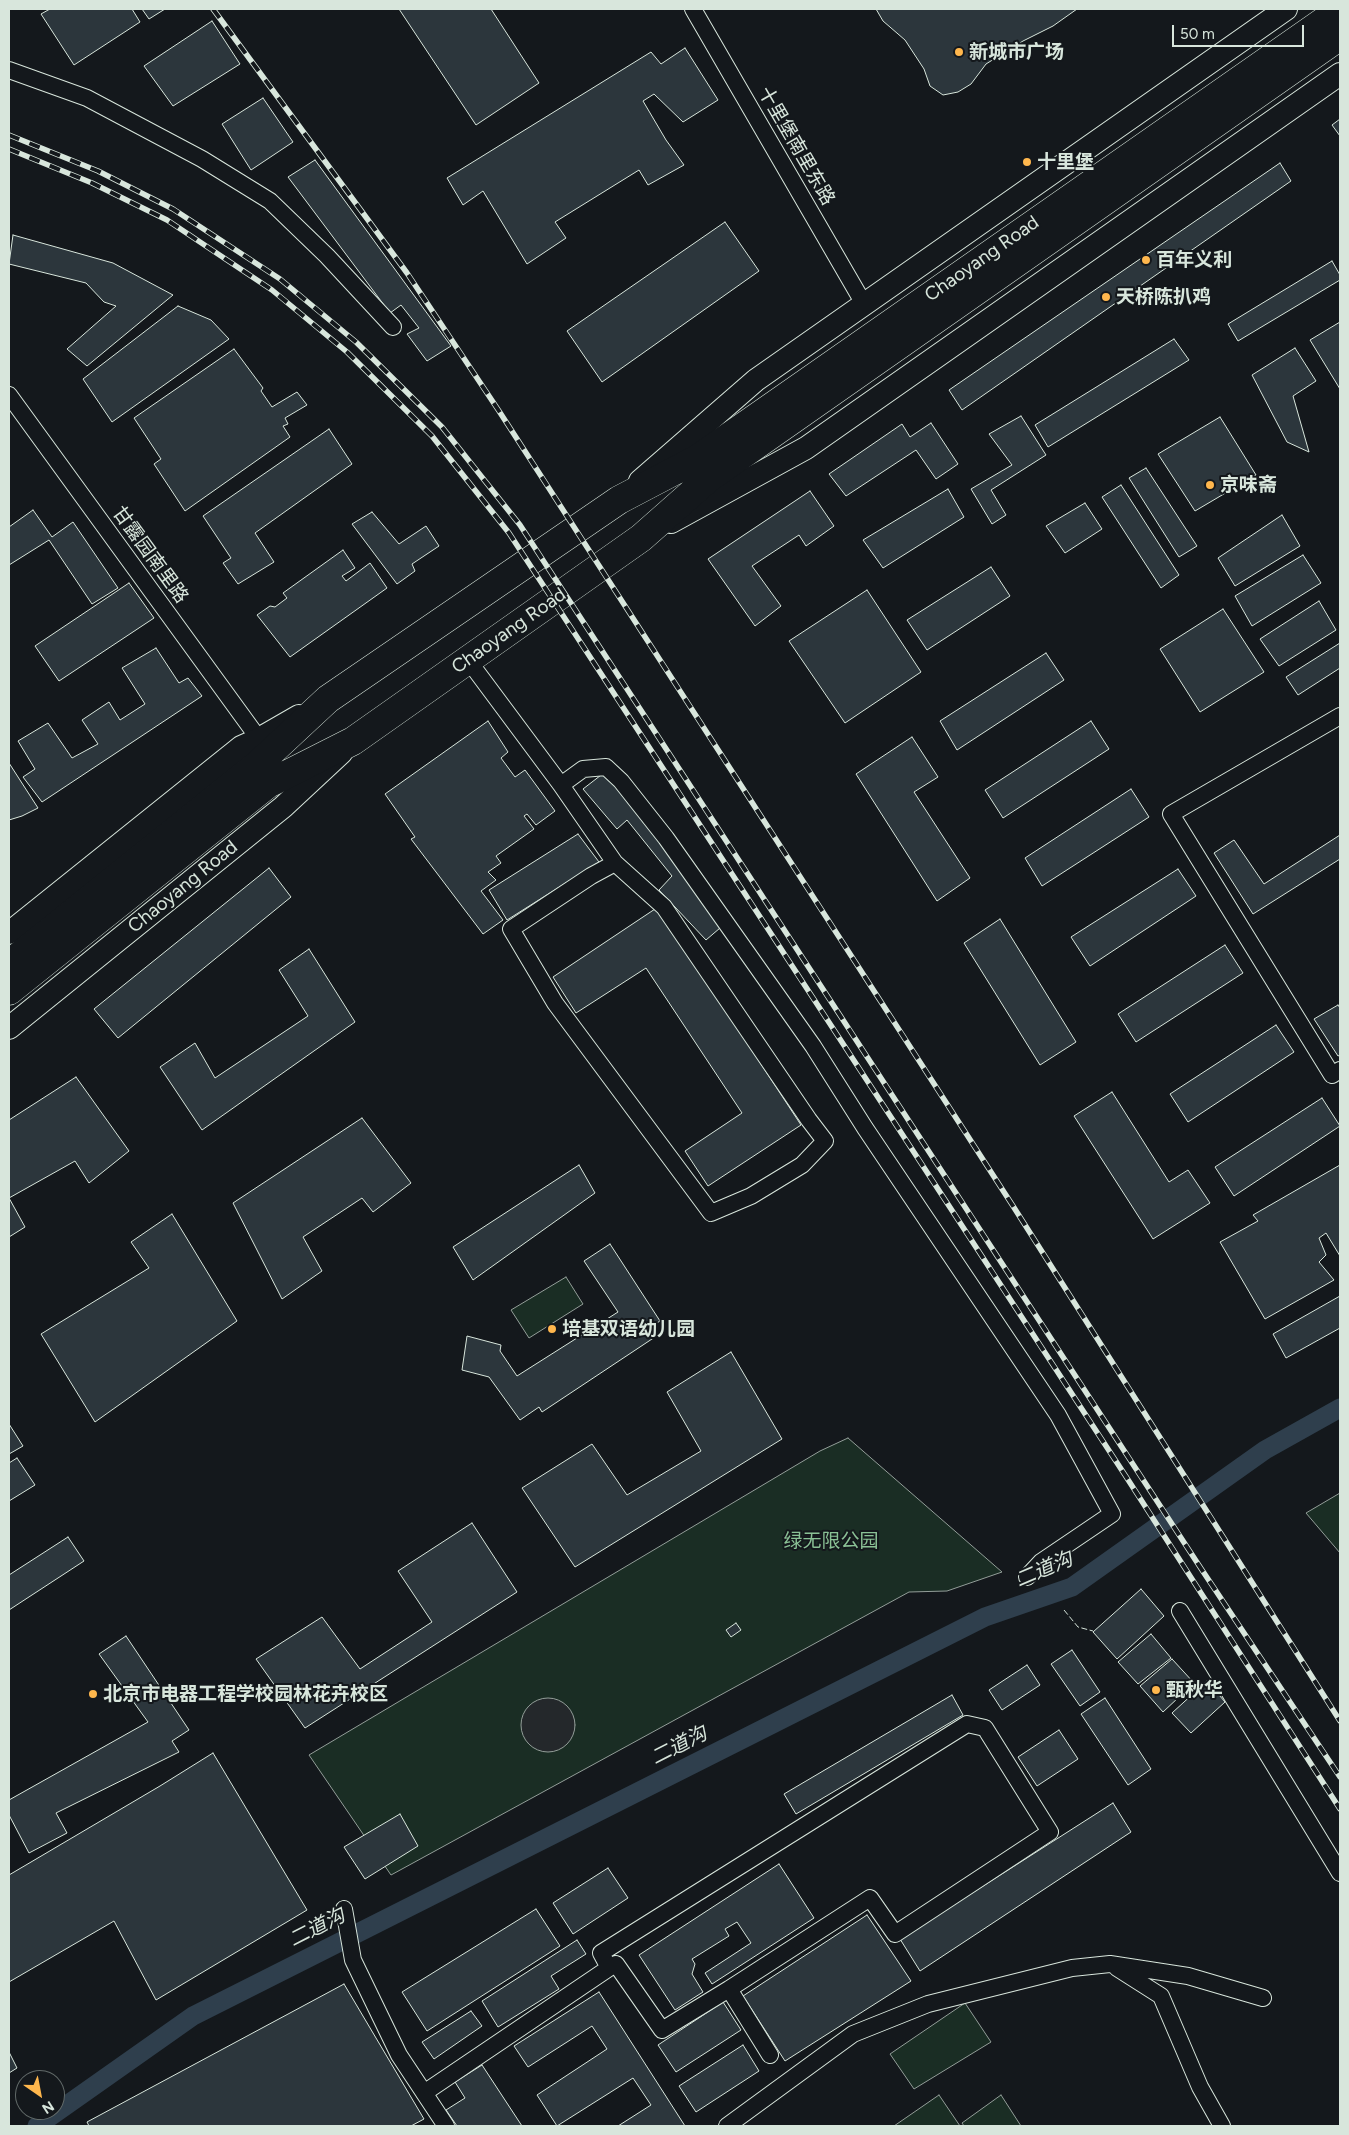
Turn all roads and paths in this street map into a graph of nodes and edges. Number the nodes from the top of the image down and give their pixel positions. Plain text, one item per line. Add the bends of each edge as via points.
1 (693, 9) edge
2 (1286, 9) edge
3 (1340, 10) edge
4 (1340, 36) edge
5 (9, 70) edge
6 (1340, 74) edge
7 (1005, 206) junction
8 (1029, 240) junction
9 (1053, 274) junction
10 (864, 304) junction
11 (393, 327) dead end
12 (9, 395) edge
13 (619, 500) junction
14 (641, 538) junction
15 (468, 660) junction
16 (328, 699) junction
17 (1340, 716) edge
18 (260, 739) junction
19 (353, 741) junction
20 (561, 785) junction
21 (615, 863) junction
22 (61, 921) junction
23 (9, 933) edge
24 (92, 961) junction
25 (9, 964) edge
26 (9, 991) edge
27 (9, 1028) edge
28 (1340, 1070) edge
29 (1027, 1576) dead end
30 (1180, 1611) dead end
31 (1340, 1873) edge
32 (344, 1910) dead end
33 (1110, 1964) junction
34 (609, 1968) junction
35 (729, 1989) junction
36 (1263, 1998) dead end
37 (770, 2056) dead end
38 (424, 2093) junction
39 (446, 2126) edge
40 (727, 2126) edge
41 (1222, 2126) edge

1 - 10 street, 十里堡南里东路
2 - 7 street, Chaoyang Road
3 - 8 highway, Chaoyang Road
4 - 8 highway, Chaoyang Road
5 - 11 street via 88,98 202,159 270,201
6 - 9 street, Chaoyang Road
7 - 8 street
7 - 10 street, Chaoyang Road
8 - 9 street
8 - 13 highway, Chaoyang Road via 696,459
8 - 14 highway, Chaoyang Road via 709,478
9 - 14 street, Chaoyang Road via 806,448
10 - 13 street, Chaoyang Road via 756,380
12 - 18 street, 甘露园南里路
13 - 16 highway, Chaoyang Road
14 - 15 highway, Chaoyang Road
15 - 19 highway, Chaoyang Road
15 - 20 street
16 - 18 street, Chaoyang Road
16 - 22 highway, Chaoyang Road via 256,766
17 - 28 street via 1171,814 1332,1075
18 - 22 street, Chaoyang Road via 241,747
19 - 22 highway, Chaoyang Road via 268,784
19 - 24 street, Chaoyang Road via 283,808
20 - 21 street
20 - 29 street via 583,769 606,767 661,831 813,1046 1058,1415 1112,1514
21 - 21 street via 664,907 825,1141 802,1165 751,1196 711,1213 555,1003 510,928
22 - 23 street, Chaoyang Road
22 - 24 street
22 - 25 highway, Chaoyang Road
22 - 26 highway, Chaoyang Road
24 - 27 street, Chaoyang Road
30 - 31 street
32 - 38 street via 353,1960 399,2055
33 - 36 street via 1188,1976
33 - 40 street via 1072,1968 928,2004 853,2034
33 - 41 street via 1161,1996 1200,2087
34 - 35 street via 616,1964 662,2030
34 - 35 street via 601,1953 967,1724 985,1728 1050,1832 894,1934 870,1898
34 - 38 street
35 - 37 street
38 - 39 street

